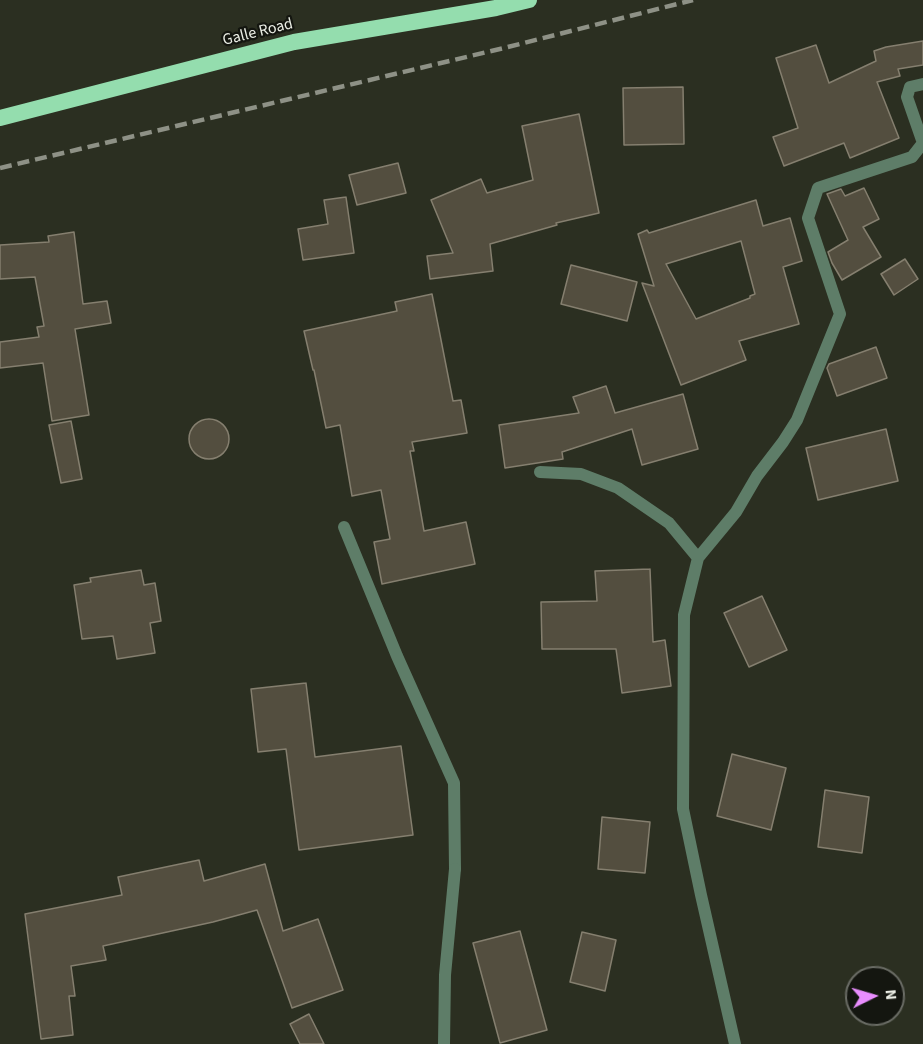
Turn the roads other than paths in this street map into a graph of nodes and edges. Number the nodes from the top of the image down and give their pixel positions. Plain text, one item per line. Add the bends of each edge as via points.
1 (529, 0) edge
2 (923, 84) edge
3 (0, 118) edge
4 (540, 472) dead end
5 (344, 527) dead end
6 (698, 558) junction
7 (444, 1044) edge
8 (735, 1044) edge

1 - 3 highway, Galle Road via 294,42
2 - 6 street via 910,87 907,97 923,143 912,158 818,188 808,218 840,314 797,420 736,512
4 - 6 street via 581,474 618,488 669,524
5 - 7 street via 454,783 455,869 445,975
6 - 8 street via 684,615 683,809

